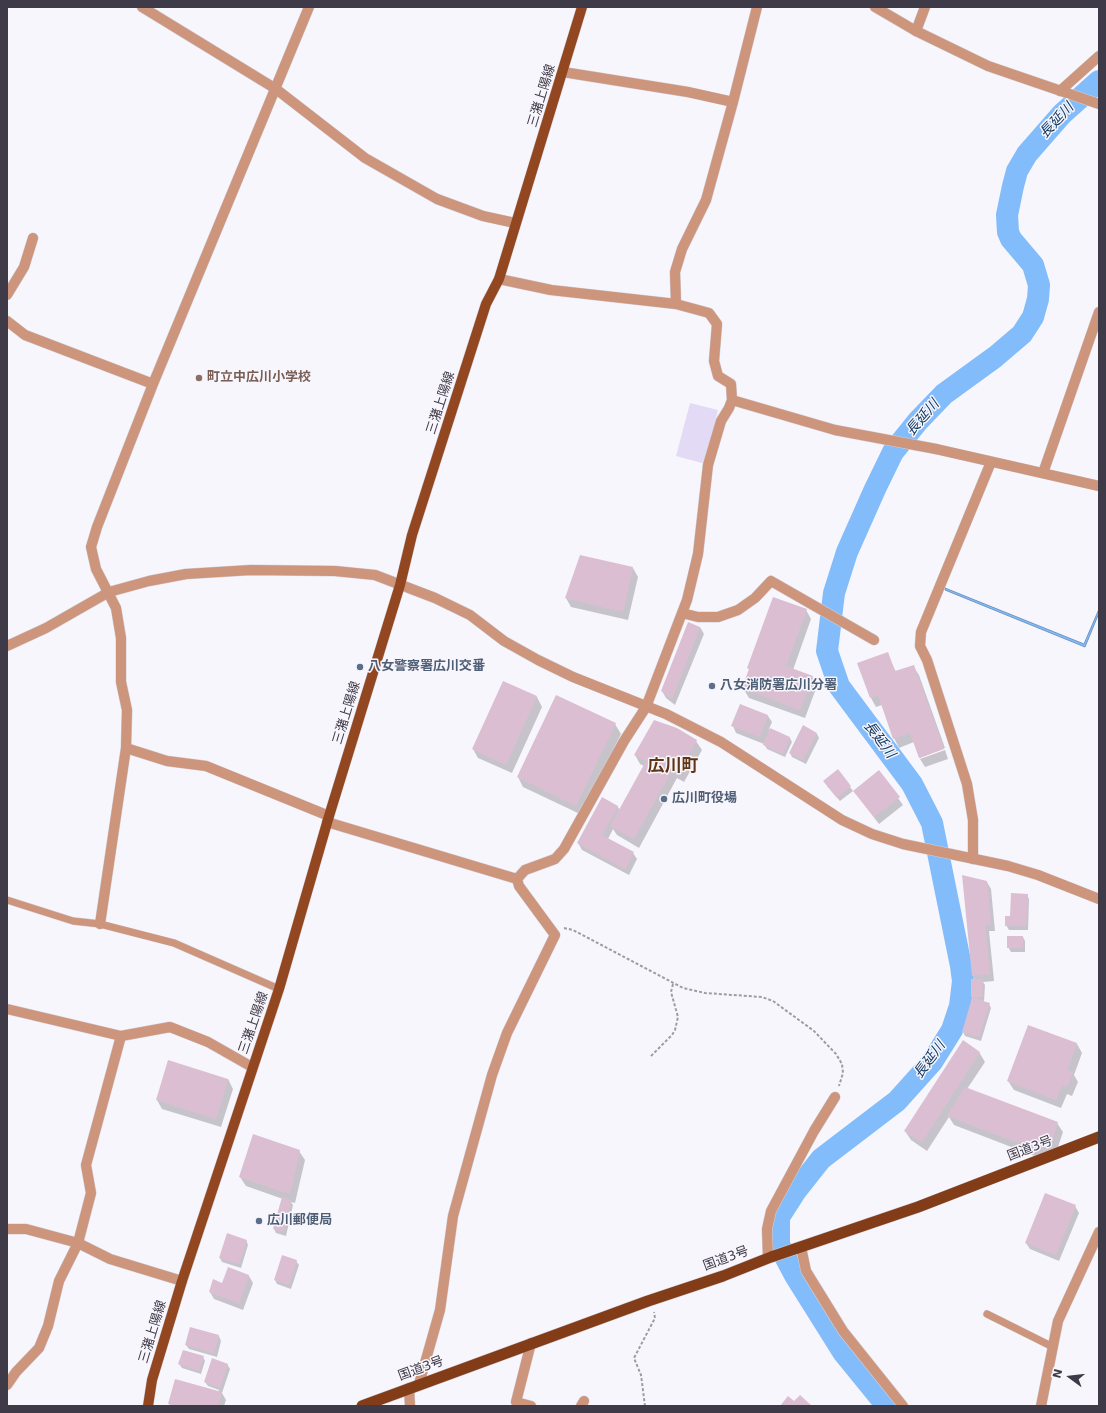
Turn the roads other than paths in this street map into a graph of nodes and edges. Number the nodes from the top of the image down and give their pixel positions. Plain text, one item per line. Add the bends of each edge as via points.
1 (142, 7) edge
2 (309, 7) edge
3 (582, 7) edge
4 (757, 7) edge
5 (875, 7) edge
6 (924, 7) edge
7 (916, 31) junction
8 (1099, 56) edge
9 (563, 72) junction
10 (276, 90) junction
11 (1063, 92) junction
12 (733, 102) junction
13 (1099, 104) edge
14 (515, 223) junction
15 (33, 238) dead end
16 (499, 279) junction
17 (7, 295) edge
18 (676, 304) junction
19 (1099, 312) edge
20 (7, 321) edge
21 (153, 384) junction
22 (732, 400) junction
23 (991, 462) junction
24 (1043, 473) junction
25 (1099, 486) edge
26 (400, 585) junction
27 (109, 592) junction
28 (682, 613) junction
29 (874, 640) dead end
30 (7, 646) edge
31 (646, 707) junction
32 (126, 748) junction
33 (328, 819) junction
34 (973, 859) junction
35 (517, 879) junction
36 (1099, 899) edge
37 (7, 900) edge
38 (100, 924) junction
39 (279, 989) junction
40 (7, 1009) edge
41 (121, 1036) junction
42 (252, 1067) junction
43 (835, 1097) road end
44 (1099, 1137) edge
45 (7, 1229) edge
46 (1099, 1232) edge
47 (78, 1244) junction
48 (798, 1248) junction
49 (770, 1257) junction
50 (182, 1281) junction
51 (987, 1314) dead end
52 (531, 1343) junction
53 (1053, 1347) junction
54 (7, 1385) edge
55 (414, 1386) junction
56 (148, 1406) edge
57 (362, 1406) edge
58 (410, 1406) edge
59 (531, 1406) edge
60 (903, 1406) edge
61 (1041, 1406) edge

1 - 10 street
2 - 10 street
3 - 9 main road, 三潴上陽線
4 - 12 street
5 - 7 street
6 - 7 street
7 - 11 street via 988,66
8 - 11 street
9 - 12 street via 688,92
9 - 14 main road, 三潴上陽線
10 - 14 street via 366,158 437,199 483,216
10 - 21 street
11 - 13 street
12 - 18 street via 706,200 677,264
14 - 16 main road, 三潴上陽線
15 - 17 street via 24,267
16 - 18 street via 551,290
16 - 26 main road, 三潴上陽線 via 486,304 412,535
18 - 22 street via 708,313 717,324 714,361 718,376 731,384
19 - 24 street
20 - 21 street via 25,334
21 - 27 street via 97,527 92,547 96,569
22 - 23 street via 835,430
22 - 28 street via 721,421 708,465 698,554
23 - 24 street
23 - 34 street via 921,632 920,646 927,660 967,784 973,820
24 - 25 street
26 - 27 street via 375,575 335,571 251,570 186,574
26 - 31 street via 435,598 470,616 504,641 538,660
26 - 33 main road, 三潴上陽線
27 - 30 street via 46,628
27 - 32 street via 116,608 121,638 121,682 127,710
28 - 29 street via 698,617 718,617 738,610 772,581
28 - 31 street
31 - 34 street via 666,714 721,742 842,820 872,834 903,844
31 - 35 street via 624,741 564,849 555,859 525,870
32 - 33 street via 167,761 206,766
32 - 38 street
33 - 35 street
33 - 39 main road, 三潴上陽線
34 - 36 street via 1038,875
35 - 55 street via 519,886 555,936 507,1033 492,1075 454,1216 440,1310
37 - 38 lane via 73,922
38 - 39 lane via 174,943
39 - 42 main road, 三潴上陽線
40 - 41 street
41 - 42 street via 170,1027 208,1042
41 - 47 street via 86,1165 91,1193
42 - 50 main road, 三潴上陽線
43 - 49 street via 771,1211 767,1229
44 - 48 highway, 国道3号 via 918,1207
45 - 47 street via 26,1229
46 - 53 street via 1058,1321
47 - 50 street via 110,1259
47 - 54 street via 59,1281 48,1326 39,1348
48 - 49 highway, 国道3号
48 - 60 street via 806,1271 844,1331
49 - 52 highway, 国道3号
50 - 56 main road, 三潴上陽線 via 152,1380
51 - 53 lane
52 - 55 highway, 国道3号
52 - 59 street via 516,1402
53 - 61 street
55 - 57 highway, 国道3号
55 - 58 street

